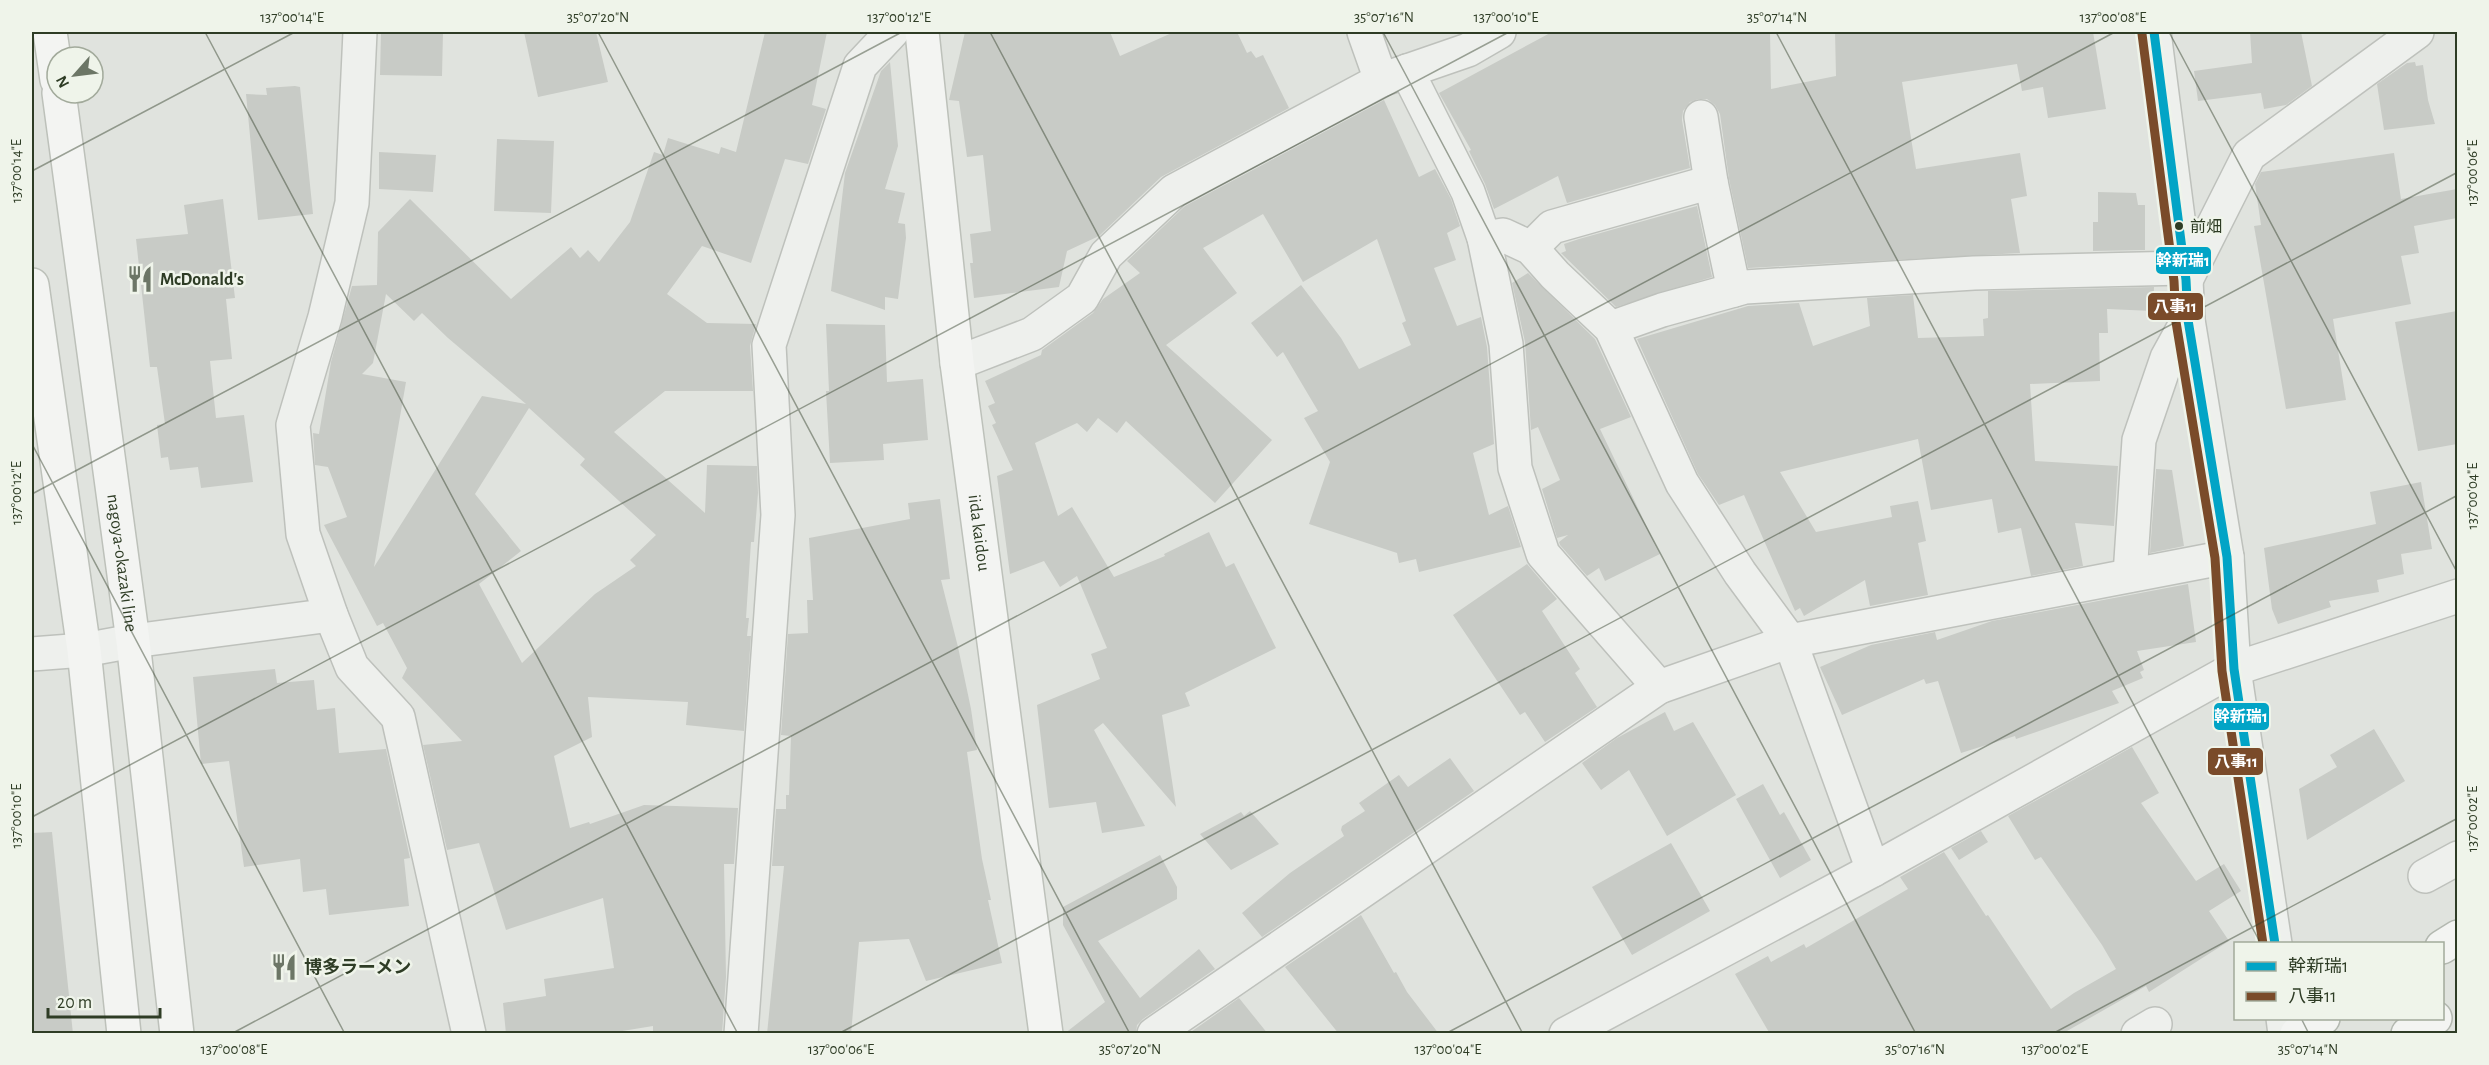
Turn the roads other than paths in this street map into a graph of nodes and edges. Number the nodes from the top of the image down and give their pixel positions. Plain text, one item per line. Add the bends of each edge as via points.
1 (360, 32) edge
2 (892, 32) edge
3 (922, 32) edge
4 (1364, 32) edge
5 (1498, 32) edge
6 (2154, 32) edge
7 (2417, 32) edge
8 (1394, 75) junction
9 (61, 105) edge
10 (1701, 117) dead end
11 (1711, 182) junction
12 (1484, 238) junction
13 (1531, 248) junction
14 (2185, 274) junction
15 (32, 285) edge
16 (1734, 290) junction
17 (2188, 320) junction
18 (1611, 328) junction
19 (957, 363) junction
20 (2227, 556) junction
21 (2130, 575) junction
22 (2457, 596) edge
23 (331, 615) junction
24 (133, 641) junction
25 (1790, 641) junction
26 (84, 650) junction
27 (32, 654) edge
28 (2234, 669) junction
29 (1659, 687) junction
30 (2457, 858) edge
31 (1873, 870) junction
32 (2425, 876) dead end
33 (2457, 937) edge
34 (2275, 942) edge
35 (2444, 946) edge
36 (2320, 1020) edge
37 (2432, 1020) edge
38 (124, 1034) edge
39 (177, 1034) edge
40 (469, 1034) edge
41 (741, 1034) edge
42 (1046, 1034) edge
43 (1154, 1034) edge
44 (1566, 1034) edge
45 (2297, 1034) edge
46 (2408, 1034) edge

1 - 23 street via 352,203 325,317 293,425 303,534
2 - 41 street via 860,66 769,345 778,515
3 - 19 main road, iida kaidou
4 - 8 street
5 - 8 street via 1468,50
6 - 14 street
7 - 14 street via 2249,155
8 - 12 street via 1468,192
8 - 19 street via 1174,191 1106,255 1082,298 1032,334
9 - 24 main road, nagoya-okazaki line
10 - 11 street
11 - 13 street via 1552,227
11 - 16 street
12 - 13 street via 1503,235
12 - 29 street via 1506,344 1515,468 1543,554
13 - 18 street
14 - 16 street via 1974,273
14 - 17 street
15 - 26 main road
16 - 18 street
17 - 20 street
17 - 21 street via 2167,358 2139,440
18 - 25 street via 1682,483
19 - 42 main road, iida kaidou
20 - 21 street
20 - 28 street
21 - 25 street
22 - 28 street
23 - 24 street
23 - 40 street via 352,667 398,717
24 - 26 street
24 - 39 main road, nagoya-okazaki line
25 - 29 street
25 - 31 street
26 - 27 street
26 - 38 main road
28 - 31 street
28 - 34 street
29 - 43 street
30 - 32 street
31 - 44 street
33 - 35 main road
36 - 45 main road
37 - 46 main road

